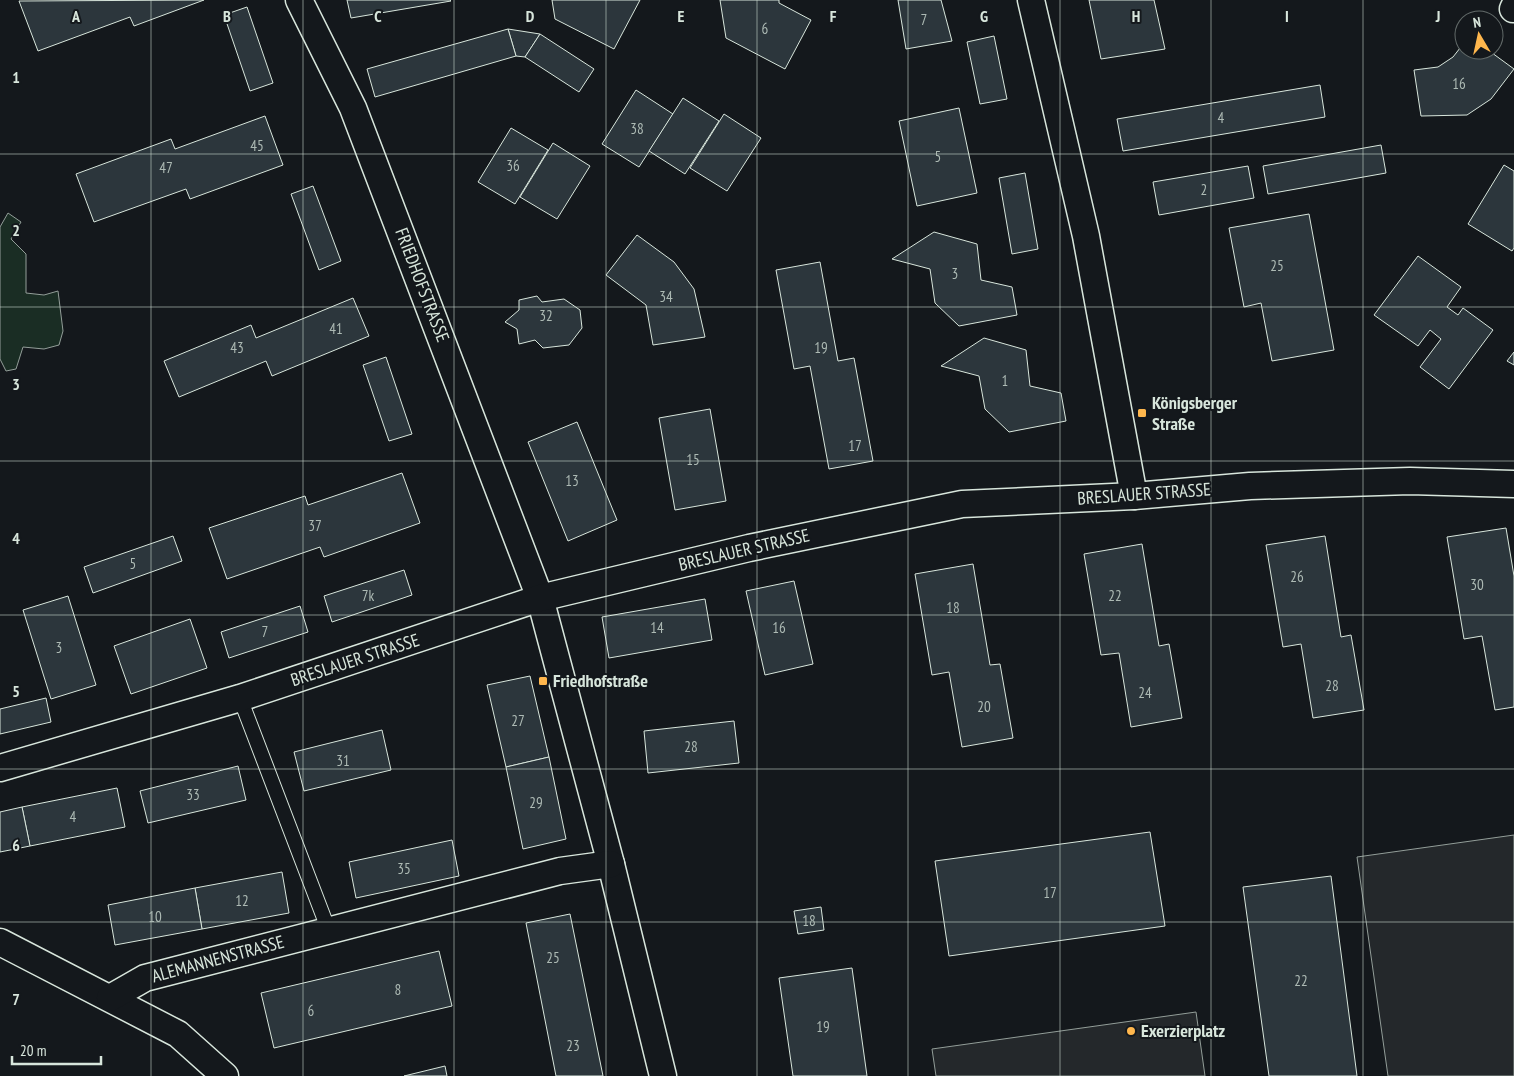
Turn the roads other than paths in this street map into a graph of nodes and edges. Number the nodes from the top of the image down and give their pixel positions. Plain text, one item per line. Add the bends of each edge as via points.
1 (299, 0) edge
2 (1031, 0) edge
3 (1514, 484) edge
4 (1134, 496) junction
5 (540, 598) junction
6 (240, 698) junction
7 (0, 768) edge
8 (611, 864) junction
9 (329, 931) junction
10 (0, 942) edge
11 (110, 998) junction
12 (225, 1076) edge
13 (663, 1076) edge

1 - 5 street, FRIEDHOFSTRASSE via 353,108
2 - 4 street via 1086,236
3 - 4 street, BRESLAUER STRASSE via 1410,481 1250,486
4 - 5 street, BRESLAUER STRASSE via 962,504 749,548
5 - 6 street, BRESLAUER STRASSE
5 - 8 street, FRIEDHOFSTRASSE
6 - 7 street, BRESLAUER STRASSE
6 - 9 lane
8 - 9 street via 560,872
8 - 13 street, FRIEDHOFSTRASSE
9 - 11 street, ALEMANNENSTRASSE via 145,978
10 - 11 street
11 - 12 street via 178,1034

